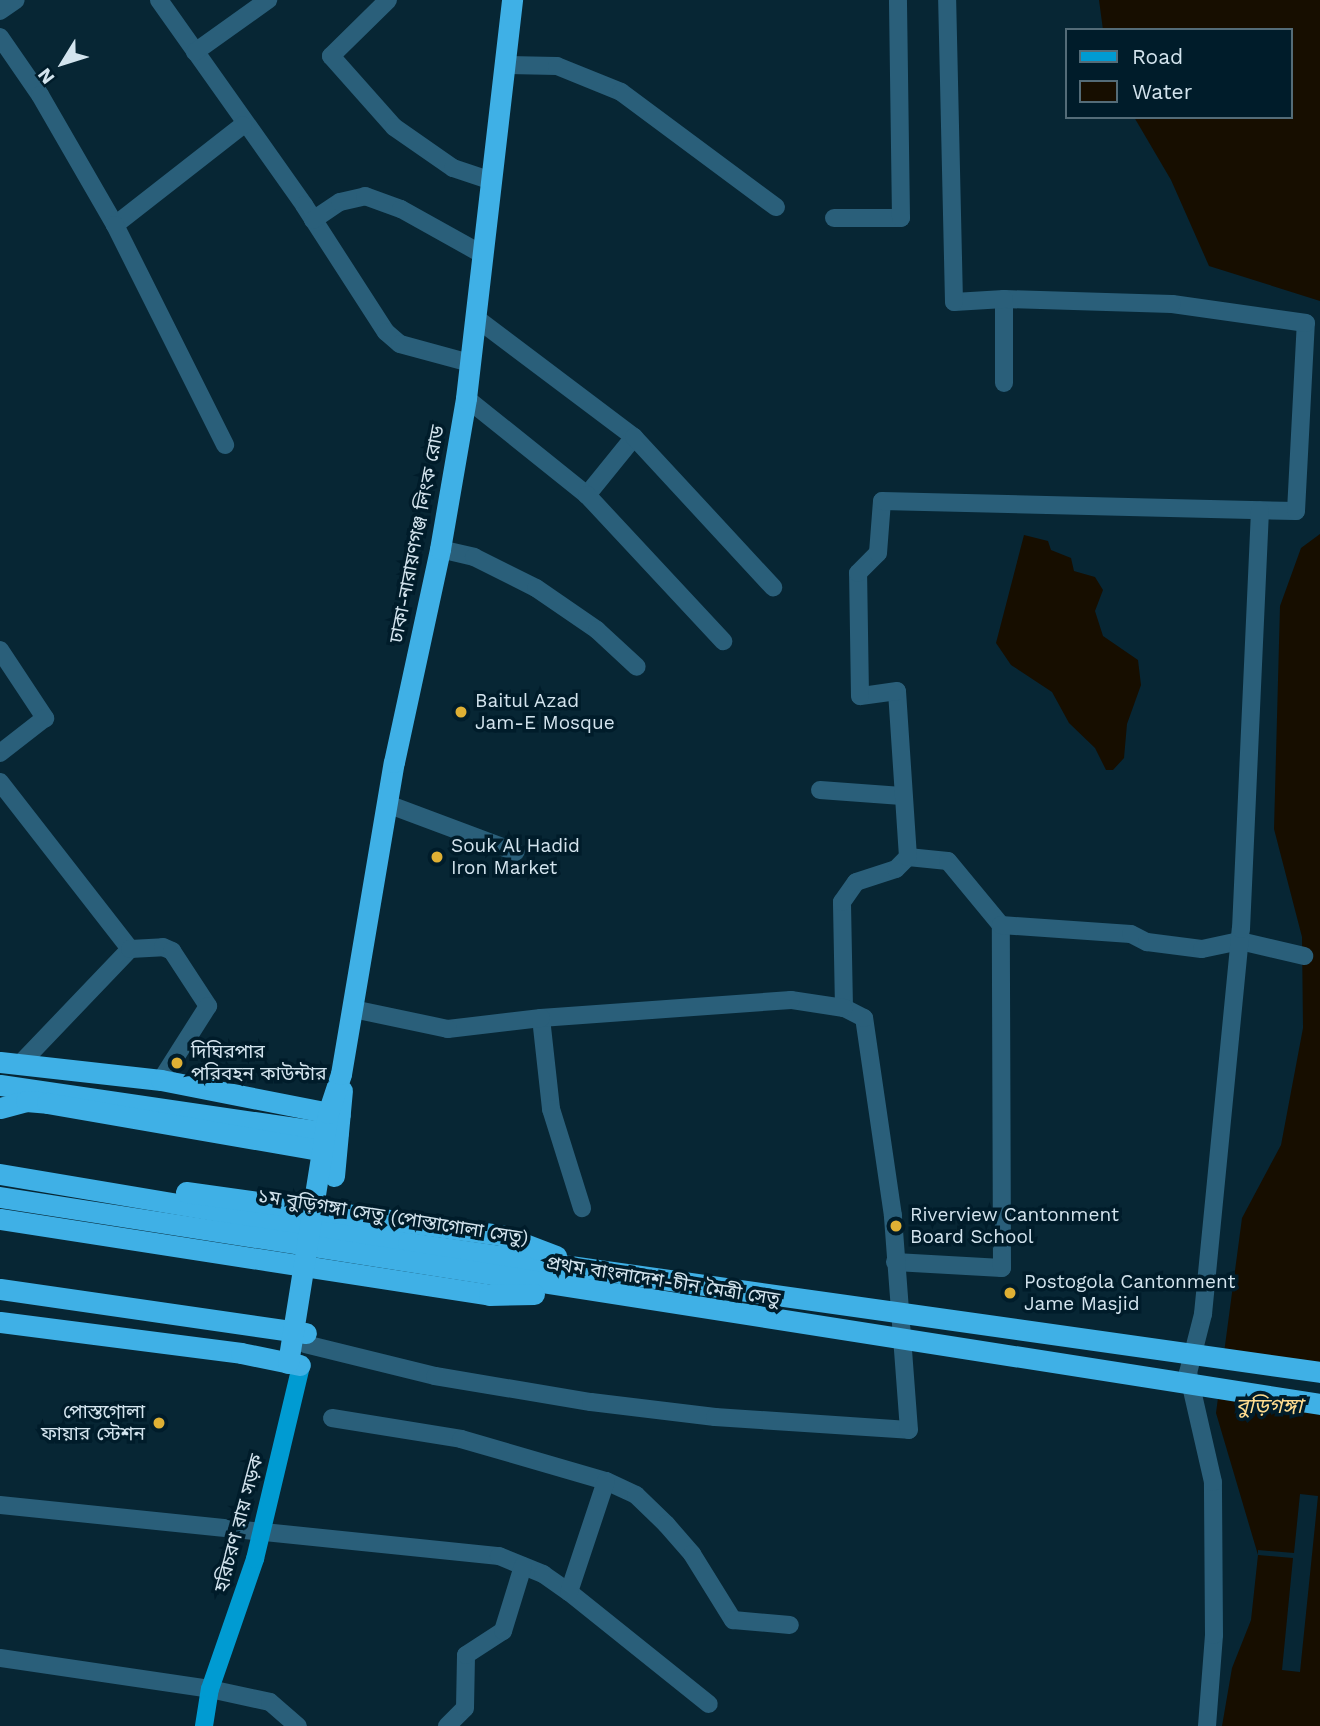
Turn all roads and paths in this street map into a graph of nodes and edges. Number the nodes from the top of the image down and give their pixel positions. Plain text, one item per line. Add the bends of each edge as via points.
1 (16, 0) edge
2 (159, 0) edge
3 (268, 0) edge
4 (388, 0) edge
5 (512, 0) edge
6 (898, 0) edge
7 (947, 0) edge
8 (0, 12) edge
9 (0, 37) edge
10 (195, 52) junction
11 (507, 65) junction
12 (243, 125) junction
13 (492, 181) junction
14 (776, 207) dead end
15 (834, 218) dead end
16 (313, 220) junction
17 (114, 225) junction
18 (480, 253) junction
19 (1004, 299) junction
20 (477, 318) junction
21 (470, 363) junction
22 (1004, 383) dead end
23 (466, 398) junction
24 (634, 437) junction
25 (225, 446) dead end
26 (587, 495) junction
27 (1260, 510) junction
28 (440, 549) junction
29 (773, 587) dead end
30 (723, 641) dead end
31 (0, 650) edge
32 (637, 667) dead end
33 (0, 754) edge
34 (0, 782) edge
35 (820, 790) dead end
36 (902, 796) junction
37 (390, 805) junction
38 (516, 852) dead end
39 (908, 857) junction
40 (1001, 925) junction
41 (1240, 941) junction
42 (130, 949) junction
43 (1304, 956) dead end
44 (845, 1008) junction
45 (353, 1009) junction
46 (541, 1018) junction
47 (0, 1062) edge
48 (22, 1062) junction
49 (161, 1080) junction
50 (0, 1085) edge
51 (0, 1108) edge
52 (333, 1133) junction
53 (2, 1169) edge
54 (0, 1197) edge
55 (582, 1208) dead end
56 (0, 1219) edge
57 (895, 1262) junction
58 (0, 1289) edge
59 (592, 1293) junction
60 (0, 1300) edge
61 (0, 1322) edge
62 (299, 1337) junction
63 (294, 1364) junction
64 (1320, 1372) edge
65 (1320, 1404) edge
66 (332, 1418) dead end
67 (606, 1481) junction
68 (0, 1505) edge
69 (260, 1529) junction
70 (523, 1566) junction
71 (569, 1592) junction
72 (790, 1625) dead end
73 (0, 1658) edge
74 (210, 1689) junction
75 (709, 1703) dead end
76 (204, 1726) edge
77 (298, 1726) edge
78 (447, 1726) edge
79 (1207, 1726) edge

1 - 8 street
2 - 10 street
3 - 10 street
4 - 13 street via 331,56 394,127 453,169
5 - 11 highway, ঢাকা-নারায়ণগঞ্জ লিংক রোড
6 - 15 street via 901,218
7 - 19 street via 954,302
9 - 17 street via 40,95
10 - 12 street
11 - 13 highway, ঢাকা-নারায়ণগঞ্জ লিংক রোড
11 - 14 street via 556,66 621,92
12 - 16 street
12 - 17 street
13 - 18 highway, ঢাকা-নারায়ণগঞ্জ লিংক রোড
16 - 18 street via 340,202 365,196 401,209
16 - 21 street via 386,332 400,344
17 - 25 street
18 - 20 highway, ঢাকা-নারায়ণগঞ্জ লিংক রোড
19 - 22 street
19 - 27 street via 1172,304 1306,323 1296,511
20 - 21 highway, ঢাকা-নারায়ণগঞ্জ লিংক রোড
20 - 24 street
21 - 23 highway, ঢাকা-নারায়ণগঞ্জ লিংক রোড
23 - 26 street
23 - 28 highway, ঢাকা-নারায়ণগঞ্জ লিংক রোড
24 - 26 street
24 - 29 street
26 - 30 street
27 - 36 street via 882,501 878,553 858,573 860,696 897,691
27 - 41 street
28 - 32 street via 474,557 536,588 597,630
28 - 37 highway, ঢাকা-নারায়ণগঞ্জ লিংক রোড via 394,762
31 - 33 street via 46,718
34 - 42 street
35 - 36 street
36 - 39 street
37 - 38 street
37 - 45 highway, ঢাকা-নারায়ণগঞ্জ লিংক রোড
39 - 40 street via 948,861
39 - 44 street via 896,869 856,882 842,902
40 - 41 street via 1131,934 1147,942 1202,949
40 - 57 street via 1003,1268
41 - 43 street
41 - 79 street via 1203,1314 1188,1373 1213,1482 1214,1635
42 - 48 street
42 - 49 street via 163,947 172,951 208,1006
44 - 46 street via 791,1000
44 - 57 street via 864,1018
45 - 46 street via 447,1029
45 - 52 highway, ঢাকা-নারায়ণগঞ্জ লিংক রোড
46 - 55 street via 551,1109
47 - 48 highway
48 - 49 highway
49 - 52 highway
50 - 52 highway via 61,1090
51 - 52 highway via 26,1101
52 - 62 highway, ঢাকা-নারায়ণগঞ্জ লিংক রোড
53 - 64 highway, ১ম বুড়িগঙ্গা সেতু (পোস্তাগোলা সেতু) via 596,1271
54 - 59 highway, প্রথম বাংলাদেশ-চীন মৈত্রী সেতু
56 - 59 highway via 489,1294
57 - 62 street via 909,1430 715,1417 591,1402 435,1376
58 - 62 highway
59 - 65 highway, প্রথম বাংলাদেশ-চীন মৈত্রী সেতু
60 - 62 highway
61 - 63 highway
62 - 63 highway, ঢাকা-নারায়ণগঞ্জ লিংক রোড
63 - 69 main road, হরিচরণ রায় সড়ক via 290,1410
66 - 67 street via 461,1439
67 - 71 street
67 - 72 street via 636,1495 666,1524 692,1555 733,1620
68 - 69 street
69 - 70 street via 499,1556
69 - 74 main road, হরিচরণ রায় সড়ক via 255,1559
70 - 71 street
70 - 78 street via 503,1631 466,1655 465,1708
71 - 75 street
73 - 74 street
74 - 76 main road, হরিচরণ রায় সড়ক
74 - 77 street via 270,1702

